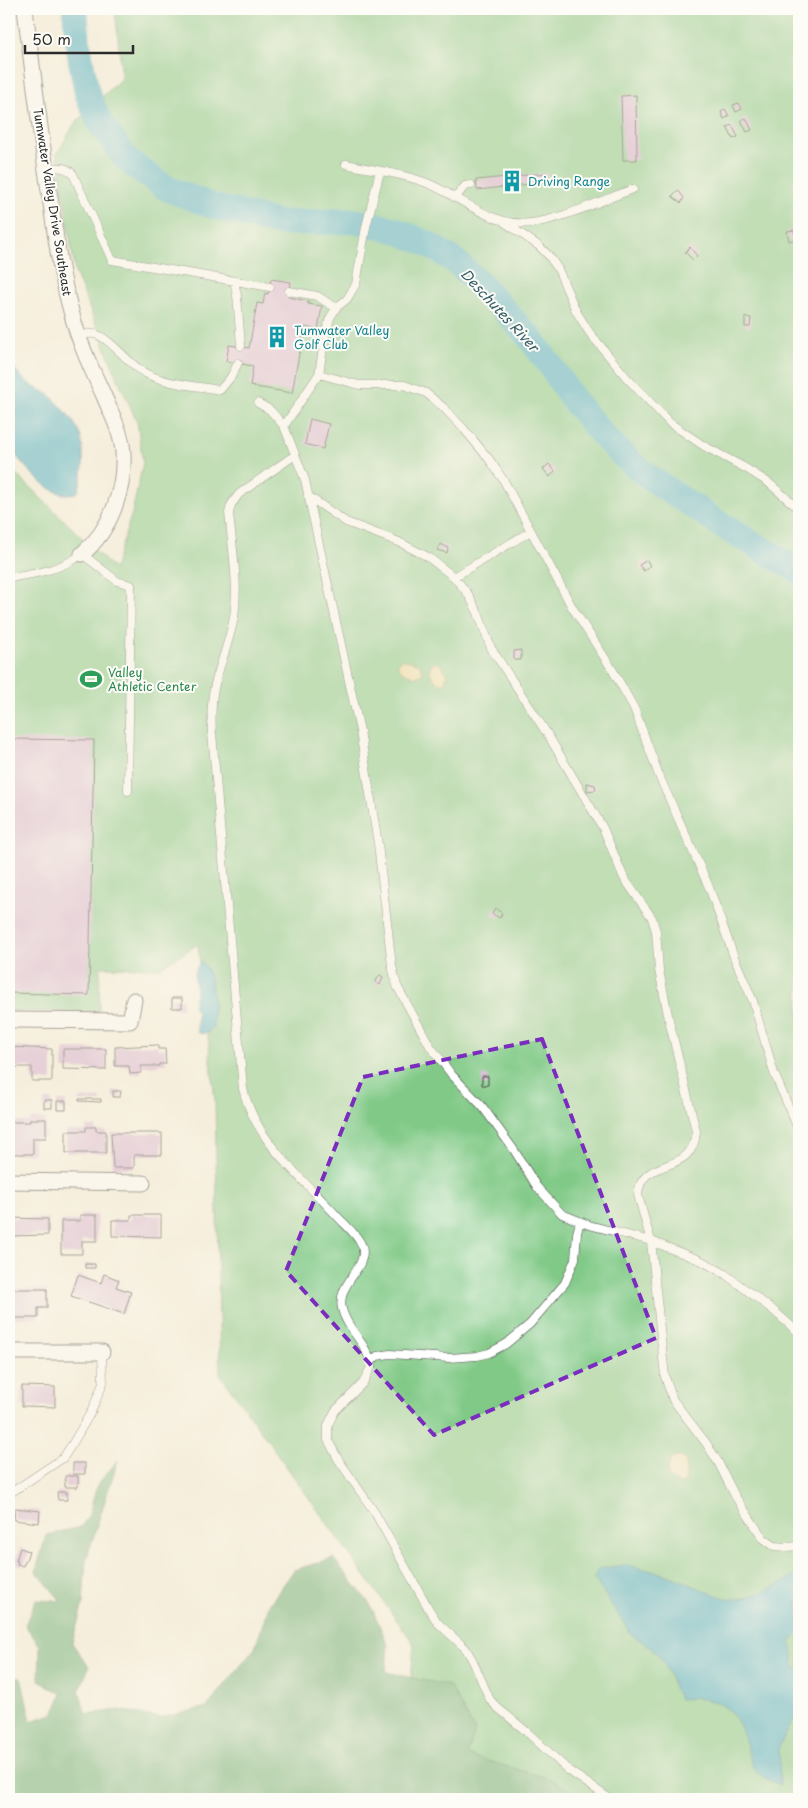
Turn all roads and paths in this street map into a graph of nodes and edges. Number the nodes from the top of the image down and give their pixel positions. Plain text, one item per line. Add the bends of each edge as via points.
1 (25, 9) edge
2 (346, 164) dead end
3 (45, 168) junction
4 (380, 171) junction
5 (471, 185) dead end
6 (633, 189) dead end
7 (455, 198) junction
8 (504, 222) junction
9 (234, 281) junction
10 (270, 288) dead end
11 (289, 291) dead end
12 (336, 308) junction
13 (79, 336) junction
14 (241, 346) dead end
15 (238, 363) dead end
16 (319, 374) junction
17 (258, 403) dead end
18 (284, 426) junction
19 (295, 455) junction
20 (308, 496) junction
21 (799, 509) edge
22 (532, 531) junction
23 (82, 554) junction
24 (454, 577) junction
25 (9, 578) edge
26 (128, 791) dead end
27 (134, 1000) dead end
28 (9, 1020) edge
29 (799, 1131) edge
30 (9, 1181) edge
31 (143, 1183) dead end
32 (580, 1222) junction
33 (651, 1241) junction
34 (799, 1333) edge
35 (9, 1352) edge
36 (102, 1352) joint
37 (370, 1363) junction
38 (9, 1494) edge
39 (799, 1546) edge
40 (610, 1799) edge

1 - 3 street, Tumwater Valley Drive Southeast
2 - 4 lane
3 - 9 lane via 68,169 73,174 112,260
3 - 13 street, Tumwater Valley Drive Southeast via 63,280
4 - 7 lane via 428,184
4 - 12 lane via 356,284 347,299
5 - 7 lane via 465,186
6 - 8 lane via 549,219 531,223
7 - 8 lane
8 - 21 lane via 549,256 589,332 626,378 670,423 704,446 747,468
9 - 10 lane
9 - 14 lane
11 - 12 lane via 317,296
12 - 16 lane via 325,335
13 - 15 lane via 93,333 103,336 128,360 157,379 220,390
13 - 23 street, Tumwater Valley Drive Southeast via 115,422 124,464 112,514 102,532
16 - 18 lane
16 - 22 lane via 350,384 404,385 426,393 489,458
17 - 18 lane via 270,410
18 - 19 lane
19 - 20 lane
19 - 37 lane via 240,494 229,512 235,610 215,684 211,713 228,933 240,1076 246,1101 258,1128 275,1151 362,1245 361,1262 345,1288 342,1307 347,1321 366,1349
20 - 24 lane via 336,517 400,542 428,557
20 - 32 lane via 360,731 397,986 430,1046 482,1106 537,1187 562,1214
22 - 24 lane
22 - 29 lane via 572,607 634,708 660,778 709,887 753,1000 774,1073
23 - 25 lane via 58,567
23 - 26 lane via 117,581 131,585
24 - 33 lane via 474,603 491,648 596,816 624,878 648,910 654,924 659,970 696,1131 695,1144 689,1154 650,1172 640,1187 638,1195
27 - 28 street via 130,1021
30 - 31 street
32 - 33 lane
32 - 37 lane via 575,1259 564,1282 530,1324 506,1344 477,1356 449,1358 390,1354 377,1356
33 - 34 lane via 702,1261 724,1274
33 - 39 lane via 665,1377 673,1400 710,1450 763,1538 774,1546
35 - 36 street
36 - 38 lane via 103,1383 73,1443 63,1458
37 - 40 lane via 365,1380 330,1419 326,1430 332,1450 375,1513 430,1611 466,1649 490,1700 568,1770

